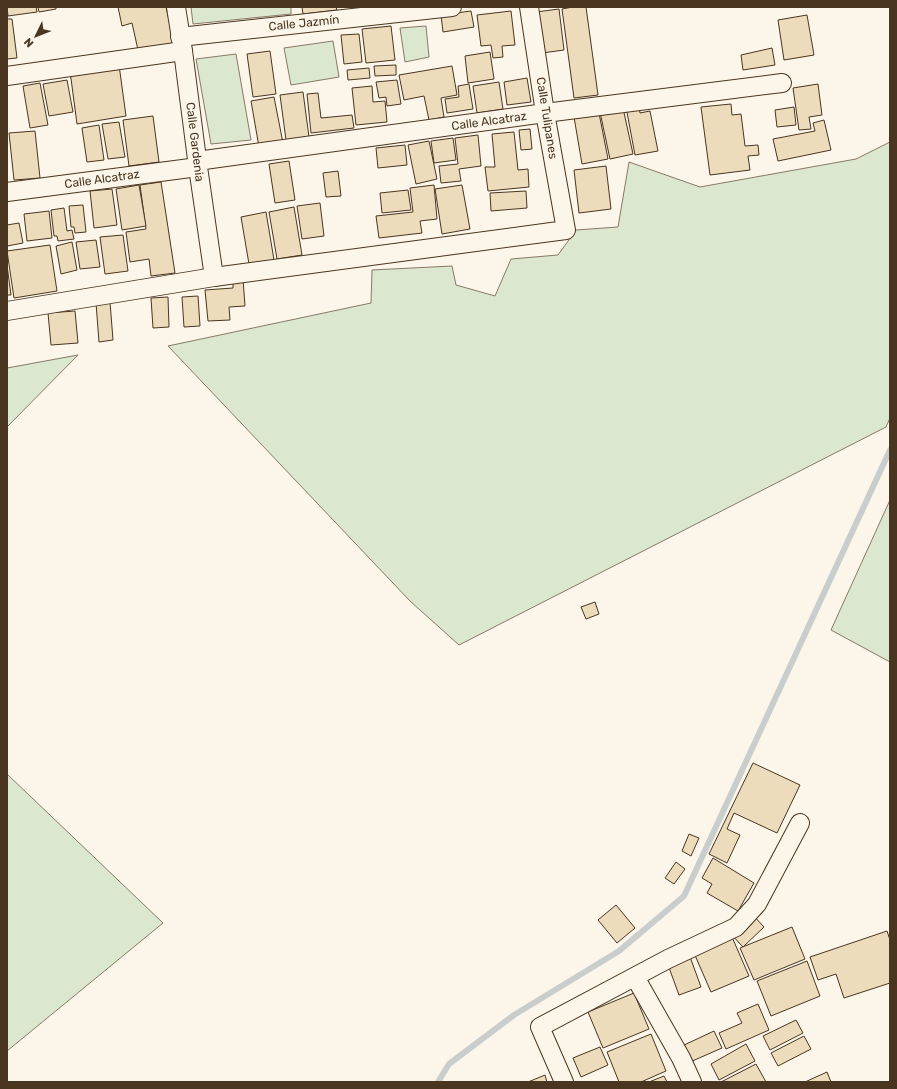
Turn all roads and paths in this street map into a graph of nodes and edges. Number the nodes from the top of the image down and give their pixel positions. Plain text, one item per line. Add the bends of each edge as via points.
1 (176, 7) edge
2 (452, 7) edge
3 (529, 7) edge
4 (182, 44) junction
5 (7, 76) edge
6 (782, 83) dead end
7 (545, 113) junction
8 (197, 164) junction
9 (7, 192) edge
10 (214, 277) junction
11 (7, 311) edge
12 (800, 823) dead end
13 (635, 976) junction
14 (564, 1082) edge
15 (692, 1082) edge

1 - 4 street, Calle Gardenia
2 - 4 street, Calle Jazmín
3 - 7 street, Calle Tulipanes
4 - 5 street, Calle Jazmín
4 - 8 street, Calle Gardenia
6 - 7 street, Calle Alcatraz
7 - 8 street, Calle Alcatraz
7 - 10 street, Calle Tulipanes via 566,230
8 - 9 street, Calle Alcatraz
8 - 10 street, Calle Gardenia
10 - 11 street
12 - 13 street via 757,904 736,927
13 - 14 street via 540,1027
13 - 15 street

